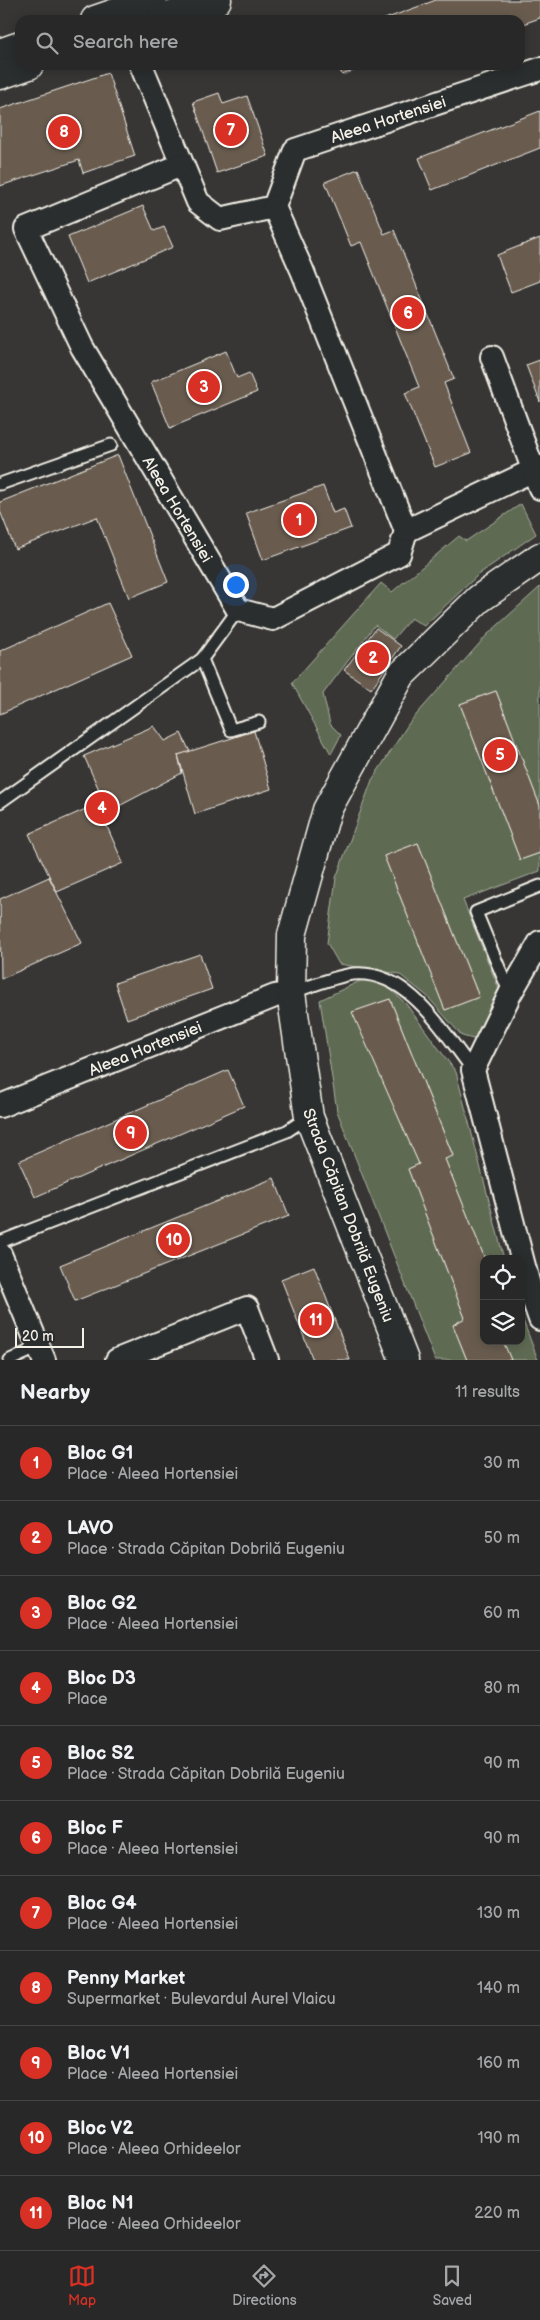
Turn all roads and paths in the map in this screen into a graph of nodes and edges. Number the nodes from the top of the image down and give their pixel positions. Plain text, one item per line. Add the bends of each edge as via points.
1 (153, 0) edge
2 (217, 0) edge
3 (110, 15) edge
4 (173, 15) edge
5 (15, 48) edge
6 (0, 54) edge
7 (540, 69) edge
8 (15, 70) edge
9 (143, 70) edge
10 (0, 75) edge
11 (181, 165) junction
12 (274, 207) junction
13 (492, 356) dead end
14 (111, 445) dead end
15 (537, 475) edge
16 (0, 484) edge
17 (406, 531) junction
18 (540, 556) edge
19 (238, 610) junction
20 (202, 659) junction
21 (259, 722) dead end
22 (0, 801) edge
23 (540, 886) edge
24 (540, 942) edge
25 (291, 993) junction
26 (510, 994) junction
27 (473, 1070) junction
28 (0, 1106) edge
29 (309, 1117) junction
30 (0, 1242) edge
31 (0, 1254) edge
32 (540, 1319) edge
33 (42, 1353) edge
34 (10, 1360) edge
35 (117, 1360) edge
36 (266, 1360) edge
37 (404, 1360) edge

1 - 3 street
2 - 4 street
5 - 6 street
7 - 12 street, Aleea Hortensiei via 295,150
8 - 10 street
9 - 11 street
11 - 12 street via 198,202 220,219
11 - 19 street, Aleea Hortensiei via 26,229 82,347
12 - 17 street
13 - 15 street
14 - 16 lane
15 - 17 street
17 - 19 street via 399,554 273,619
18 - 25 street, Strada Căpitan Dobrilă Eugeniu via 479,599 401,675 374,720 327,810 292,935
19 - 20 lane
20 - 21 lane via 231,730
20 - 22 lane
23 - 26 lane via 476,912
24 - 26 street
25 - 27 lane via 353,974 385,978 410,994
25 - 28 street, Aleea Hortensiei via 275,996
25 - 29 street, Strada Căpitan Dobrilă Eugeniu
26 - 27 street
27 - 32 street
29 - 30 lane via 287,1131
29 - 37 street, Strada Căpitan Dobrilă Eugeniu
31 - 33 street
33 - 34 lane
35 - 36 street via 247,1308

